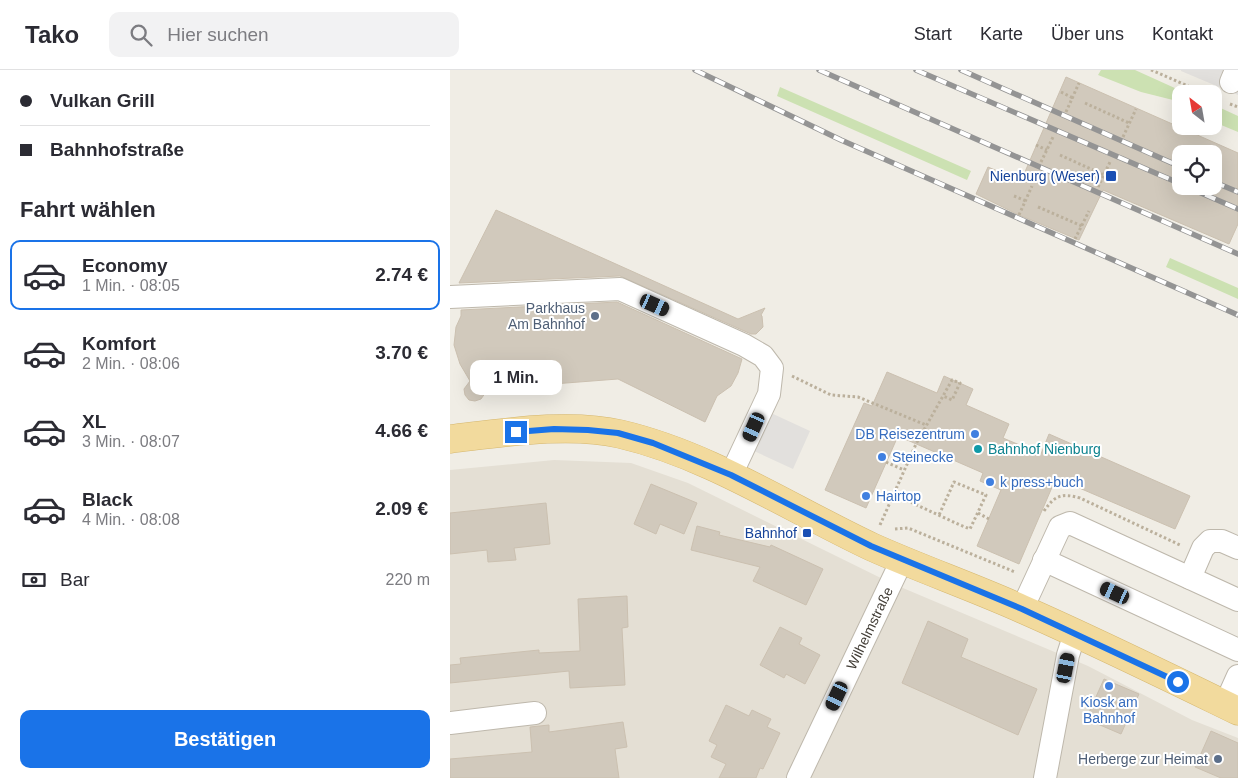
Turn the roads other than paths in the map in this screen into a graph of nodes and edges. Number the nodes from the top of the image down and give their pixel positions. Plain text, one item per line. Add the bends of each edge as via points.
1 (455, 296) edge
2 (450, 439) edge
3 (731, 475) junction
4 (1238, 548) edge
5 (902, 560) junction
6 (1044, 560) junction
7 (1190, 578) junction
8 (1238, 600) edge
9 (1022, 609) junction
10 (1075, 633) junction
11 (1238, 650) edge
12 (1238, 676) edge
13 (1232, 708) edge
14 (535, 713) dead end
15 (450, 724) edge
16 (798, 778) edge
17 (1045, 778) edge

1 - 3 street via 620,290 744,344 764,356 772,368 769,394
2 - 3 main road via 554,429 618,433 653,443
3 - 5 main road
4 - 7 street via 1222,541 1210,542 1203,548
5 - 9 main road
5 - 16 street, Wilhelmstraße
6 - 7 street via 1060,526 1070,523
6 - 9 street
6 - 11 street
7 - 8 street
9 - 10 main road
10 - 13 main road
10 - 17 street
12 - 13 street
14 - 15 street

